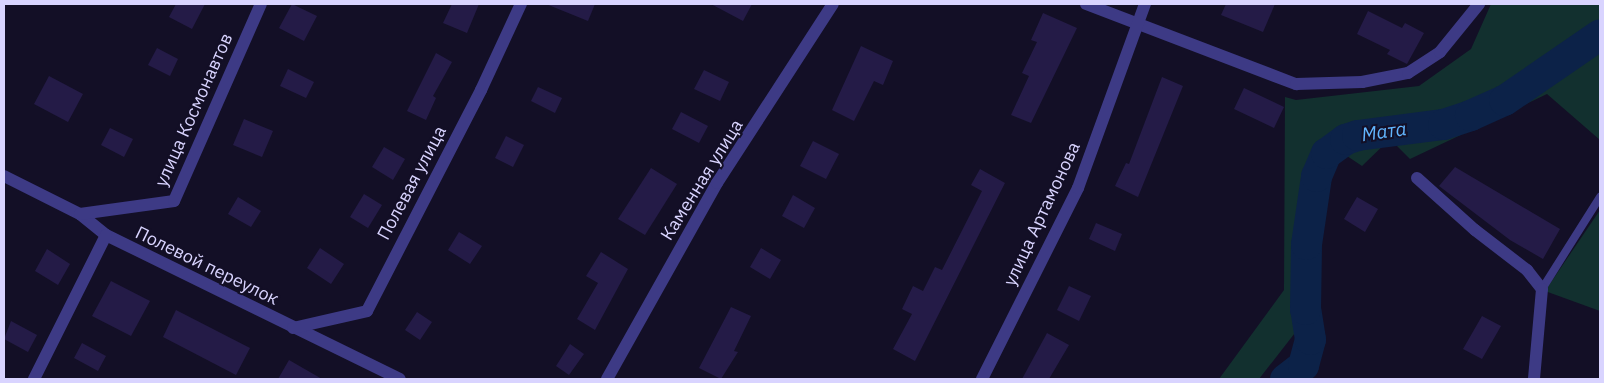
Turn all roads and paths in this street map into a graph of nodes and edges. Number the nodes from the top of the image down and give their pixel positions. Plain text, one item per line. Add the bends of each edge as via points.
1 (261, 4) edge
2 (521, 4) edge
3 (834, 4) edge
4 (1086, 4) edge
5 (1145, 4) edge
6 (1479, 4) edge
7 (1139, 23) junction
8 (4, 176) edge
9 (1417, 178) dead end
10 (1600, 198) edge
11 (80, 214) junction
12 (106, 235) junction
13 (1542, 289) junction
14 (293, 328) junction
15 (34, 379) edge
16 (400, 379) edge
17 (608, 379) edge
18 (982, 379) edge
19 (1534, 379) edge

1 - 11 street, улица Космонавтов via 174,201
2 - 14 street, Полевая улица via 481,90 367,311
3 - 17 street, Каменная улица via 717,183
4 - 7 street
5 - 7 street, улица Артамонова
6 - 7 street via 1440,52 1408,73 1362,82 1296,84
7 - 18 street, улица Артамонова via 1078,188
8 - 11 street, Полевой переулок
9 - 13 street via 1475,230 1527,270
10 - 13 lane
11 - 12 street, Полевой переулок
12 - 14 street, Полевой переулок
12 - 15 street
13 - 19 street
14 - 16 street, Полевой переулок

